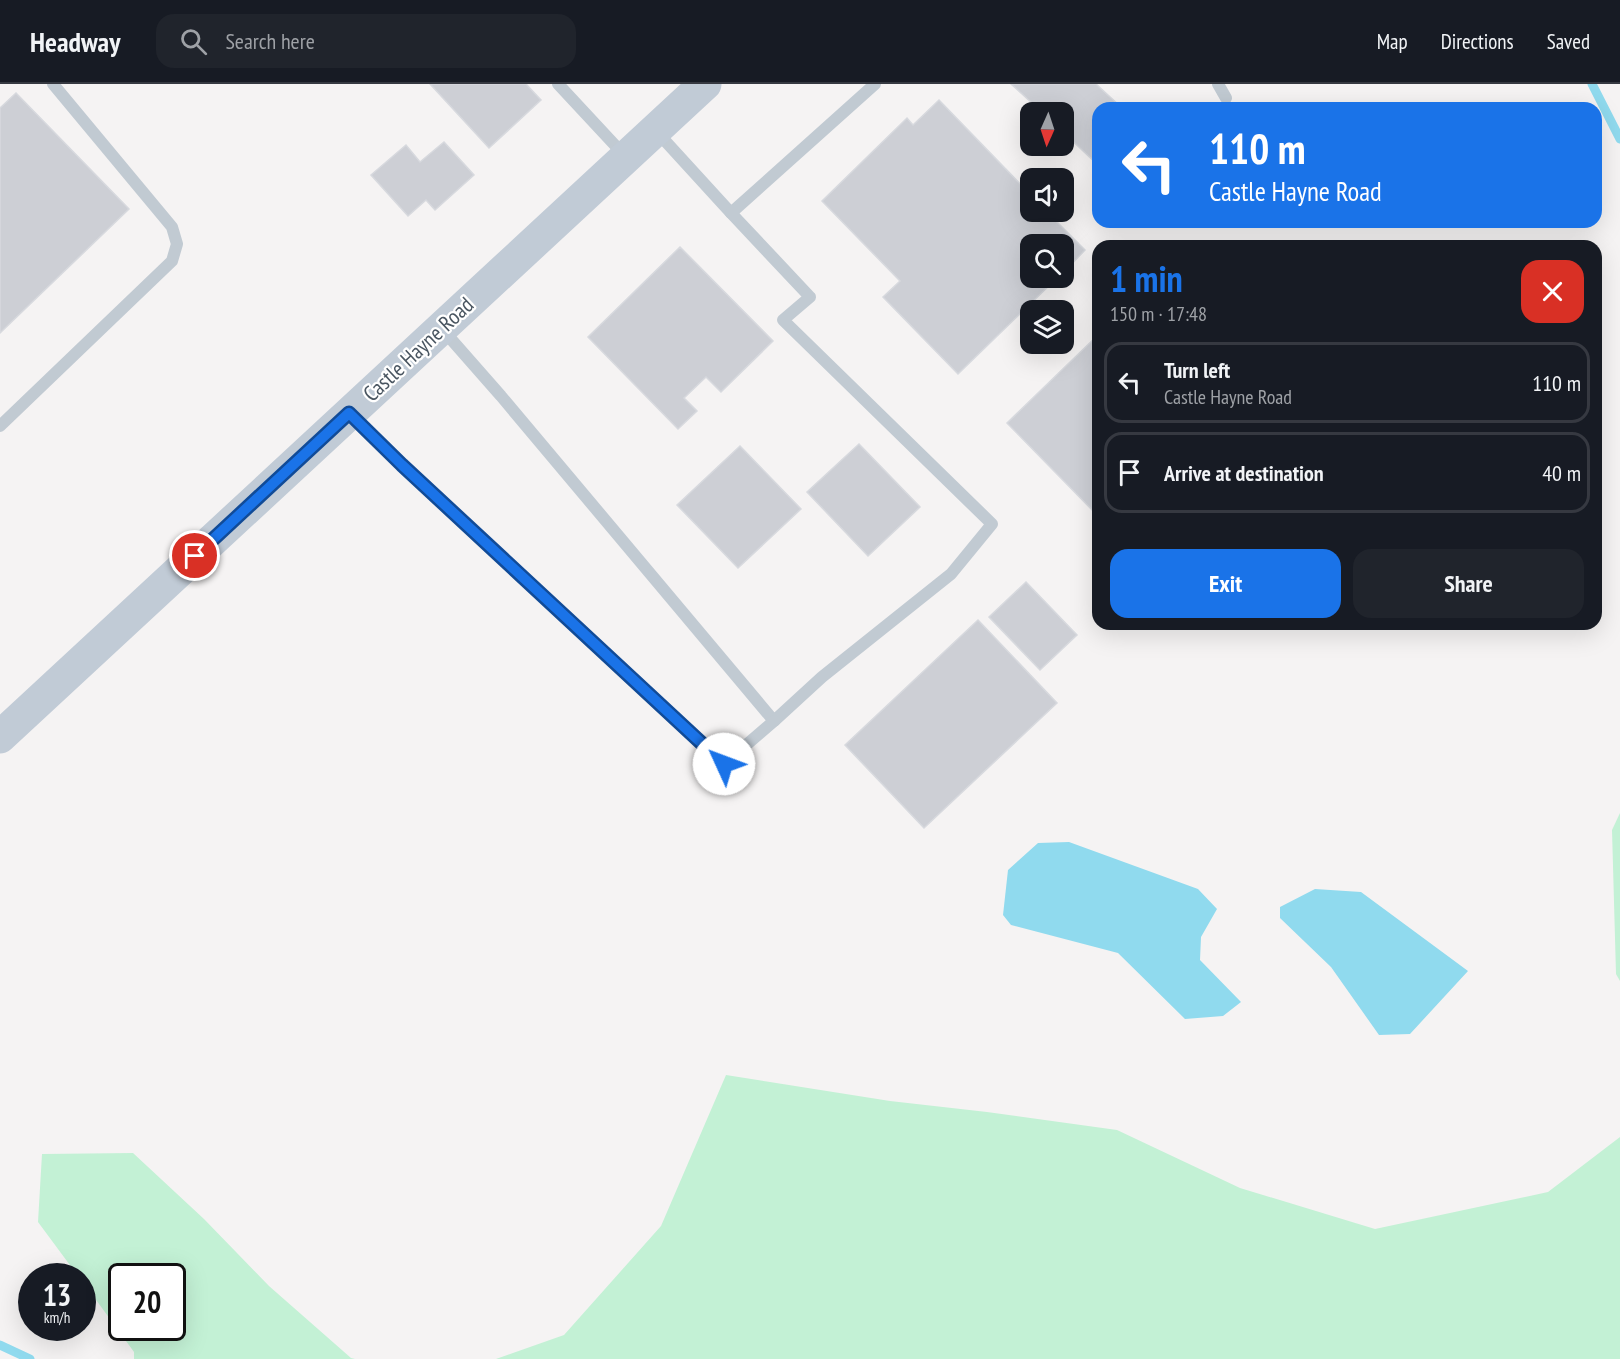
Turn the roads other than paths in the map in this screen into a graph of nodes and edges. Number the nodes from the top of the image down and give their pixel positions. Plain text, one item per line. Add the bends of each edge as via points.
1 (53, 84) edge
2 (558, 84) edge
3 (705, 84) edge
4 (875, 84) edge
5 (1218, 84) edge
6 (1226, 98) dead end
7 (655, 130) junction
8 (626, 157) junction
9 (731, 213) junction
10 (441, 328) junction
11 (349, 413) junction
12 (0, 426) edge
13 (774, 721) junction
14 (2, 731) edge

1 - 12 lane via 172,227 177,244 172,261
2 - 8 lane
3 - 7 main road, Castle Hayne Road
4 - 9 lane
5 - 6 lane
7 - 8 main road, Castle Hayne Road
7 - 9 lane
8 - 10 main road, Castle Hayne Road
9 - 13 lane via 810,297 783,320 992,524 951,574 822,677
10 - 11 main road, Castle Hayne Road
10 - 13 lane
11 - 13 lane via 724,764
11 - 14 main road, Castle Hayne Road

